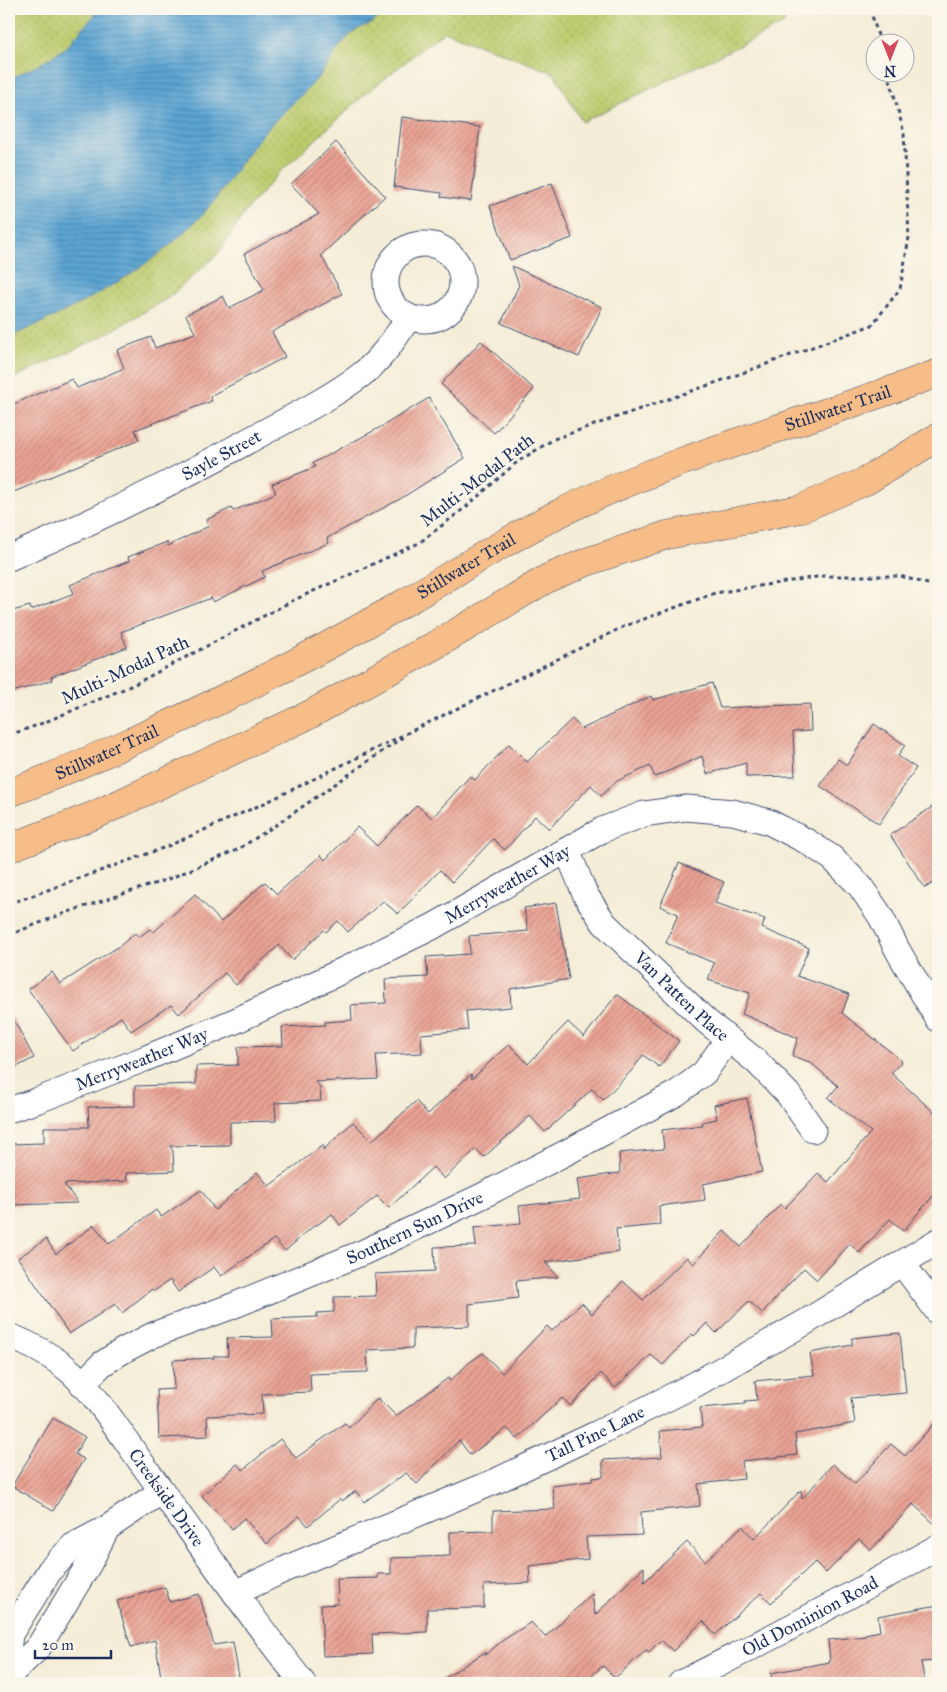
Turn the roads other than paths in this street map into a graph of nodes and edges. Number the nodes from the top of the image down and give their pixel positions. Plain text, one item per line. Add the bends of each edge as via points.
1 (409, 317) dead end
2 (938, 373) edge
3 (938, 437) edge
4 (9, 558) edge
5 (9, 793) edge
6 (9, 848) edge
7 (567, 850) junction
8 (938, 1019) edge
9 (728, 1038) junction
10 (9, 1110) edge
11 (813, 1130) dead end
12 (938, 1241) edge
13 (902, 1263) junction
14 (938, 1312) edge
15 (9, 1336) edge
16 (82, 1384) junction
17 (162, 1491) junction
18 (107, 1528) junction
19 (938, 1547) edge
20 (235, 1593) junction
21 (9, 1643) edge
22 (9, 1675) edge
23 (303, 1683) edge
24 (681, 1683) edge

1 - 4 street, Sayle Street via 385,354 312,406 145,496
2 - 5 main road, Stillwater Trail via 700,454 558,514 402,605 272,674 164,727
3 - 6 main road via 864,482 800,509 667,535 548,578 309,715 95,815
7 - 8 street, Merryweather Way via 602,830 644,814 686,808 733,812 769,822 832,858 860,886
7 - 9 street, Van Patten Place via 585,894 604,923
7 - 10 street, Merryweather Way via 432,927 235,1021
9 - 11 street, Van Patten Place via 788,1094
9 - 16 street, Southern Sun Drive via 704,1073 678,1093 580,1146 364,1252 153,1335 102,1364
12 - 13 street, Tall Pine Lane
13 - 14 street
13 - 20 street, Tall Pine Lane via 804,1323 596,1434 494,1482
15 - 16 street, Creekside Drive via 49,1354
16 - 17 street, Creekside Drive
17 - 18 street
17 - 20 street, Creekside Drive
18 - 21 street via 73,1546 50,1570 10,1634
18 - 22 street via 38,1648
19 - 24 street, Old Dominion Road
20 - 23 street, Creekside Drive

